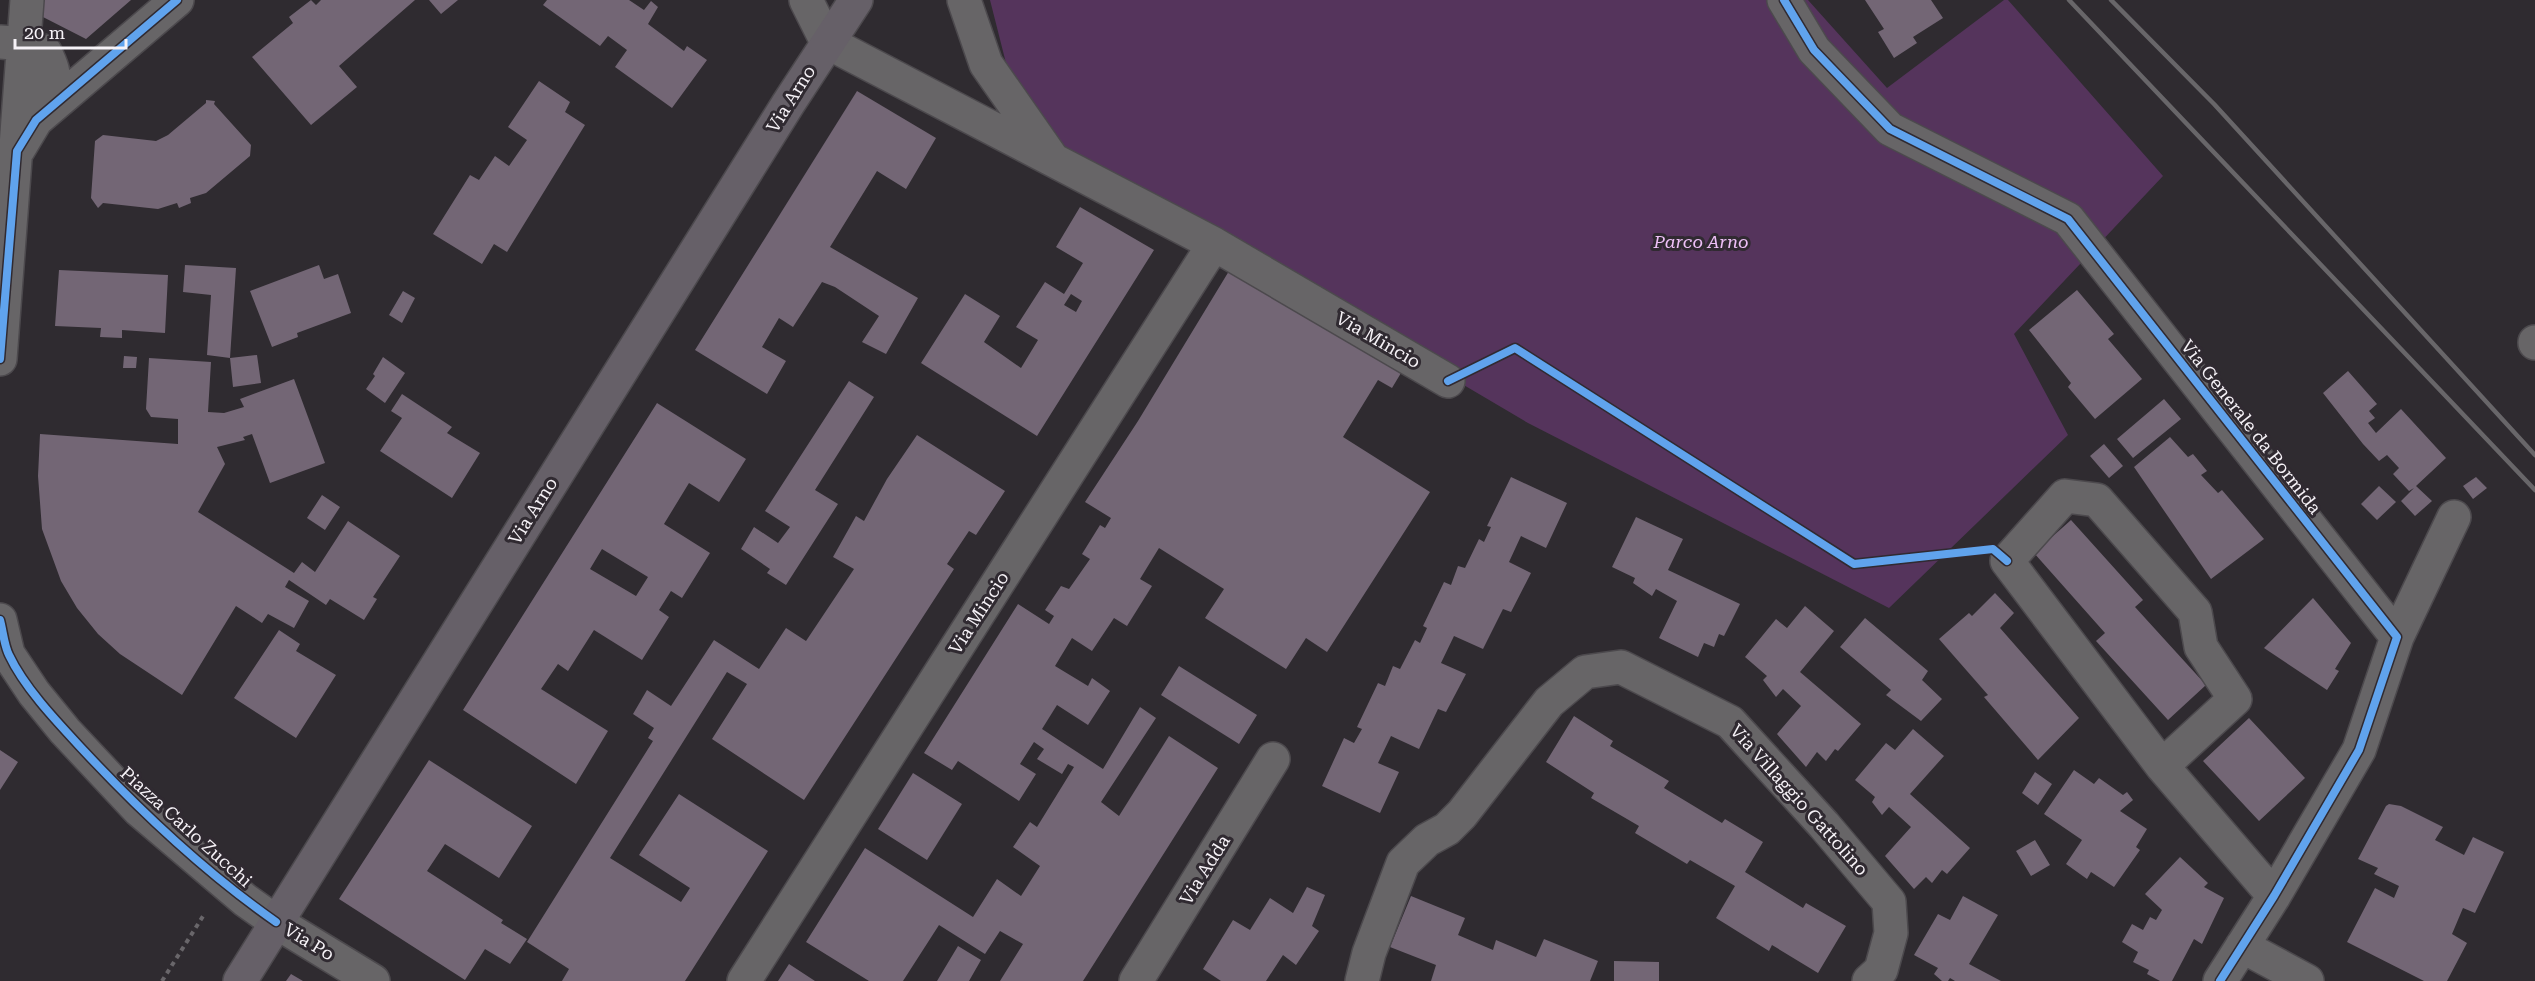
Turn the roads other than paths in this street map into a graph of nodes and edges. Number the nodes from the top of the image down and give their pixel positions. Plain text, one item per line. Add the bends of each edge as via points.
1 (177, 0) edge
2 (806, 0) edge
3 (856, 0) edge
4 (964, 0) edge
5 (1784, 0) edge
6 (19, 28) edge
7 (827, 42) junction
8 (109, 57) junction
9 (36, 120) junction
10 (17, 151) junction
11 (1054, 161) junction
12 (1214, 244) junction
13 (0, 359) edge
14 (1448, 381) dead end
15 (2454, 517) dead end
16 (0, 620) edge
17 (2397, 637) junction
18 (3, 653) edge
19 (1273, 759) dead end
20 (2162, 766) junction
21 (2274, 896) junction
22 (276, 922) junction
23 (2242, 946) junction
24 (240, 981) edge
25 (373, 981) edge
26 (744, 981) edge
27 (1136, 981) edge
28 (1362, 981) edge
29 (1869, 981) edge
30 (2220, 981) edge
31 (2307, 981) edge

1 - 8 street
2 - 7 street
3 - 7 main road, Via Arno
4 - 11 street via 986,64
5 - 17 street, Via Generale da Bormida via 1814,50 1890,129 2068,219
6 - 8 street via 77,54
6 - 9 street via 45,52 55,72 52,93
6 - 10 street
7 - 11 street
7 - 22 main road, Via Arno
8 - 9 street
9 - 10 street
10 - 13 street
11 - 12 street, Via Mincio
12 - 14 street, Via Mincio
12 - 26 street, Via Mincio
15 - 17 street
16 - 18 street
17 - 21 street via 2359,750
18 - 22 street, Piazza Carlo Zucchi via 65,731 139,810
19 - 27 street, Via Adda
20 - 20 street via 2007,561 2065,496 2097,500 2195,612 2201,647 2235,699
20 - 21 street
21 - 23 street
22 - 24 main road, Via Arno
22 - 25 street, Via Po
23 - 30 street
23 - 31 street
28 - 29 street, Via Villaggio Gattolino via 1403,863 1462,814 1549,702 1585,672 1621,668 1730,722 1889,902 1891,933 1881,970

